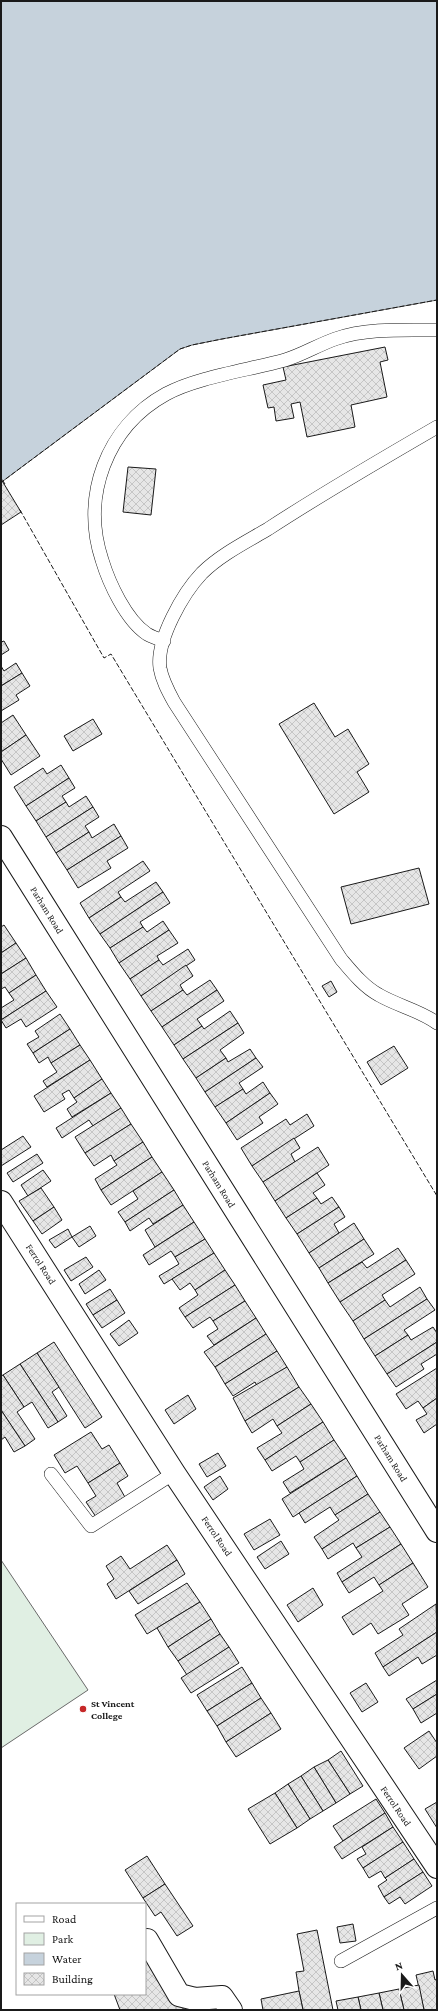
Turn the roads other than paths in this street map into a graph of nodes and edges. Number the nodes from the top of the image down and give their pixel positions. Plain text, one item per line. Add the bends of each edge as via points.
1 (437, 330) edge
2 (437, 427) edge
3 (164, 641) junction
4 (1, 837) edge
5 (435, 1017) edge
6 (1, 1202) edge
7 (174, 1473) junction
8 (50, 1474) dead end
9 (437, 1531) edge
10 (437, 1867) edge
11 (437, 1908) edge
12 (147, 1940) dead end
13 (341, 1961) dead end
14 (231, 2010) edge

1 - 3 lane via 387,331 342,337 292,358 191,384 159,399 124,430 108,454 100,474 94,502 96,539 108,577 127,612 146,634
2 - 3 lane via 347,478 213,564 190,588
3 - 5 lane via 160,654 160,668 174,702 330,944 346,965 371,990
4 - 9 street, Parham Road
6 - 7 street, Ferrol Road
7 - 8 lane via 91,1526
7 - 10 street, Ferrol Road
11 - 13 lane
12 - 14 street via 178,1995 195,1999 222,1997

